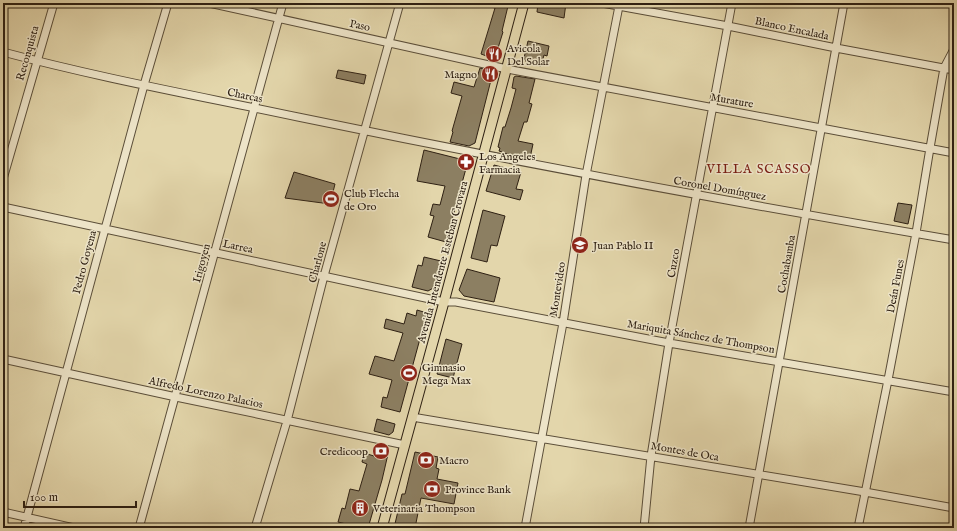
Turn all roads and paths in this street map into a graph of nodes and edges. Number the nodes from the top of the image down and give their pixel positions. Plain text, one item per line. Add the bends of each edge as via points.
1 (54, 3) edge
2 (168, 3) edge
3 (209, 3) edge
4 (283, 3) edge
5 (400, 3) edge
6 (524, 3) edge
7 (602, 3) edge
8 (732, 3) edge
9 (844, 3) edge
10 (618, 6) junction
11 (279, 18) junction
12 (728, 26) junction
13 (390, 42) junction
14 (836, 48) junction
15 (954, 49) edge
16 (3, 52) edge
17 (36, 61) junction
18 (507, 68) junction
19 (944, 68) junction
20 (954, 70) edge
21 (144, 85) junction
22 (603, 87) junction
23 (713, 107) junction
24 (255, 108) junction
25 (821, 127) junction
26 (364, 131) junction
27 (930, 148) junction
28 (954, 153) edge
29 (483, 155) junction
30 (586, 175) junction
31 (3, 179) edge
32 (696, 195) junction
33 (3, 207) edge
34 (806, 214) junction
35 (105, 228) junction
36 (916, 233) junction
37 (954, 240) edge
38 (215, 252) junction
39 (324, 276) junction
40 (444, 302) junction
41 (563, 323) junction
42 (669, 343) junction
43 (3, 359) edge
44 (780, 361) junction
45 (66, 373) junction
46 (888, 380) junction
47 (954, 392) edge
48 (176, 398) junction
49 (412, 417) junction
50 (287, 421) junction
51 (542, 439) junction
52 (405, 445) junction
53 (651, 456) junction
54 (759, 475) junction
55 (865, 492) junction
56 (954, 508) edge
57 (3, 512) edge
58 (27, 518) junction
59 (24, 528) edge
60 (74, 528) edge
61 (139, 528) edge
62 (255, 528) edge
63 (382, 528) edge
64 (525, 528) edge
65 (644, 528) edge
66 (749, 528) edge
67 (858, 528) edge

1 - 17 street, Reconquista
2 - 21 street, Pedro Goyena
3 - 11 street, Paso
4 - 11 street, Irigoyen
5 - 13 street, Charlone
6 - 18 main road, Avenida Intendente Esteban Crovara
7 - 10 street, Blanco Encalada
8 - 12 street, Cuzco
9 - 14 street, Cochabamba
10 - 12 street, Blanco Encalada
10 - 22 street, Montevideo
11 - 13 street, Paso
11 - 24 street, Irigoyen
12 - 14 street, Blanco Encalada
12 - 23 street, Cuzco
13 - 18 street, Paso
13 - 26 street, Charlone
14 - 19 street, Blanco Encalada
14 - 25 street, Cochabamba
15 - 19 street, Deán Funes
16 - 17 street, Charcas
17 - 21 street, Charcas
17 - 31 street, Reconquista
18 - 22 street, Murature
18 - 29 main road, Avenida Intendente Esteban Crovara
19 - 20 street, Blanco Encalada
19 - 27 street, Deán Funes
21 - 24 street, Charcas
21 - 35 street, Pedro Goyena
22 - 23 street, Murature
22 - 30 street, Montevideo
23 - 25 street, Murature
23 - 32 street, Cuzco
24 - 26 street, Charcas
24 - 38 street, Irigoyen
25 - 27 street, Murature
25 - 34 street, Cochabamba
26 - 29 street, Charcas
26 - 39 street, Charlone
27 - 28 street, Murature
27 - 36 street, Deán Funes
29 - 30 street, Coronel Domínguez
29 - 40 main road, Avenida Intendente Esteban Crovara
30 - 32 street, Coronel Domínguez
30 - 41 street, Montevideo
32 - 34 street, Coronel Domínguez
32 - 42 street, Cuzco
33 - 35 street, Larrea
34 - 36 street, Coronel Domínguez
34 - 44 street, Cochabamba
35 - 38 street, Larrea
35 - 45 street, Pedro Goyena
36 - 37 street, Coronel Domínguez
36 - 46 street, Deán Funes
38 - 39 street, Larrea
38 - 48 street, Irigoyen
39 - 40 street, Larrea
39 - 50 street, Charlone
40 - 41 street, Mariquita Sánchez de Thompson via 456,302
40 - 49 main road, Avenida Intendente Esteban Crovara
41 - 42 street, Mariquita Sánchez de Thompson
41 - 51 street, Montevideo
42 - 44 street, Mariquita Sánchez de Thompson
42 - 53 street, Cuzco
43 - 45 street, Alfredo Lorenzo Palacios
44 - 46 street, Mariquita Sánchez de Thompson
44 - 54 street, Cochabamba
45 - 48 street, Alfredo Lorenzo Palacios
45 - 58 street, Pedro Goyena
46 - 47 street, Mariquita Sánchez de Thompson
46 - 55 street, Deán Funes
48 - 50 street, Alfredo Lorenzo Palacios
48 - 61 street, Irigoyen
49 - 51 street, Montes de Oca
49 - 52 main road, Avenida Intendente Esteban Crovara
50 - 52 street, Alfredo Lorenzo Palacios
50 - 62 street, Charlone
51 - 53 street, Montes de Oca
51 - 64 street, Montevideo
52 - 63 main road, Avenida Intendente Esteban Crovara
53 - 54 street, Montes de Oca
53 - 65 street, Cuzco
54 - 55 street, Montes de Oca
54 - 66 street, Cochabamba
55 - 56 street, Montes de Oca
55 - 67 street, Deán Funes
57 - 58 street
58 - 59 street, Pedro Goyena
58 - 60 street

